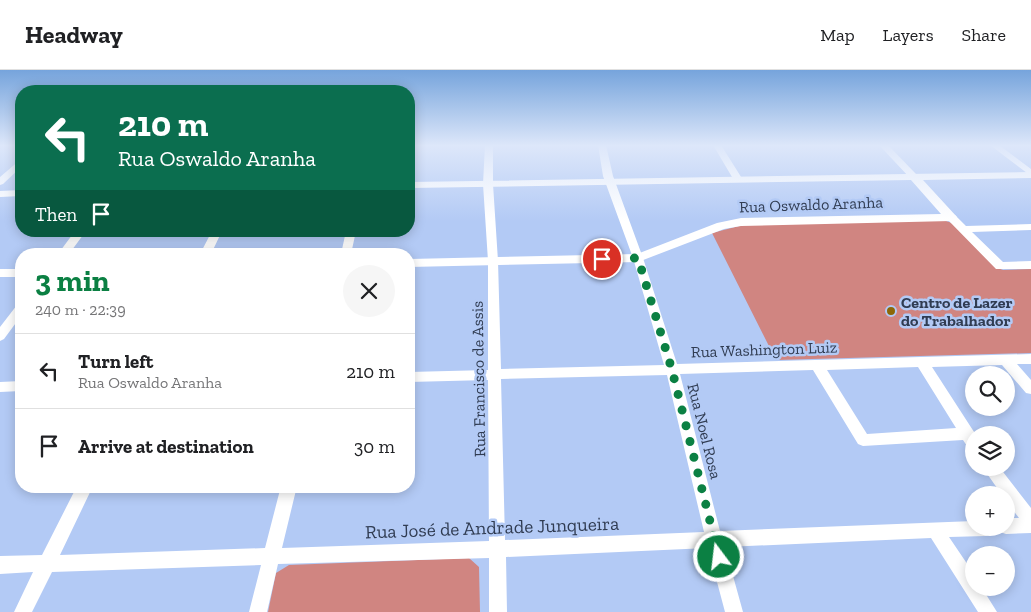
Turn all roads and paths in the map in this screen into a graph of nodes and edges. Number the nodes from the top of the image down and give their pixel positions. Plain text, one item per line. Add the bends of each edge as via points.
1 (12, 170) edge
2 (488, 170) edge
3 (607, 170) edge
4 (732, 170) edge
5 (907, 170) edge
6 (1031, 174) edge
7 (913, 176) junction
8 (738, 180) junction
9 (611, 181) junction
10 (0, 182) edge
11 (488, 184) junction
12 (415, 185) edge
13 (15, 193) edge
14 (0, 194) edge
15 (951, 217) junction
16 (1031, 227) edge
17 (963, 229) junction
18 (76, 237) edge
19 (68, 248) edge
20 (638, 258) junction
21 (493, 262) junction
22 (415, 263) edge
23 (1031, 265) edge
24 (15, 272) edge
25 (0, 273) edge
26 (15, 316) edge
27 (0, 336) edge
28 (1031, 359) edge
29 (1005, 360) junction
30 (921, 361) junction
31 (817, 365) junction
32 (672, 370) junction
33 (495, 374) junction
34 (415, 377) edge
35 (15, 386) edge
36 (0, 387) edge
37 (1031, 389) edge
38 (965, 432) edge
39 (965, 440) edge
40 (996, 476) edge
41 (82, 493) edge
42 (287, 493) edge
43 (1031, 523) edge
44 (1015, 525) edge
45 (965, 529) edge
46 (935, 530) junction
47 (714, 539) junction
48 (498, 549) junction
49 (272, 557) junction
50 (48, 563) junction
51 (0, 565) edge
52 (23, 612) edge
53 (258, 612) edge
54 (498, 612) edge
55 (734, 612) edge
56 (988, 612) edge

1 - 10 street
2 - 11 street, Rua Francisco de Assis
3 - 9 street, Rua Noel Rosa
4 - 8 street
5 - 7 street
6 - 7 street
7 - 8 street
7 - 15 street
8 - 9 street
9 - 11 street
9 - 20 street, Rua Noel Rosa
11 - 12 street
11 - 21 street, Rua Francisco de Assis
13 - 14 street
15 - 17 street
15 - 20 street, Rua Oswaldo Aranha via 741,222 721,226
16 - 17 street
17 - 23 street via 1000,266
18 - 19 street
20 - 21 street, Rua Oswaldo Aranha
20 - 32 street, Rua Noel Rosa
21 - 22 street, Rua Oswaldo Aranha
21 - 33 street, Rua Francisco de Assis
24 - 25 street
26 - 27 street
28 - 29 street, Rua Washington Luiz
29 - 30 street, Rua Washington Luiz
29 - 37 street
30 - 31 street, Rua Washington Luiz
30 - 38 street
31 - 32 street, Rua Washington Luiz
31 - 39 street via 863,440
32 - 33 street, Rua Washington Luiz
32 - 47 street, Rua Noel Rosa
33 - 34 street, Rua Washington Luiz
33 - 48 street, Rua Francisco de Assis
35 - 36 street
40 - 43 street
41 - 50 street
42 - 49 street
43 - 44 street
45 - 46 street, Rua José de Andrade Junqueira
46 - 47 street, Rua José de Andrade Junqueira
46 - 56 street
47 - 48 street, Rua José de Andrade Junqueira
47 - 55 street, Rua Noel Rosa
48 - 49 street, Rua José de Andrade Junqueira
48 - 54 street, Rua Francisco de Assis
49 - 50 street, Rua José de Andrade Junqueira
49 - 53 street
50 - 51 street, Rua José de Andrade Junqueira
50 - 52 street

